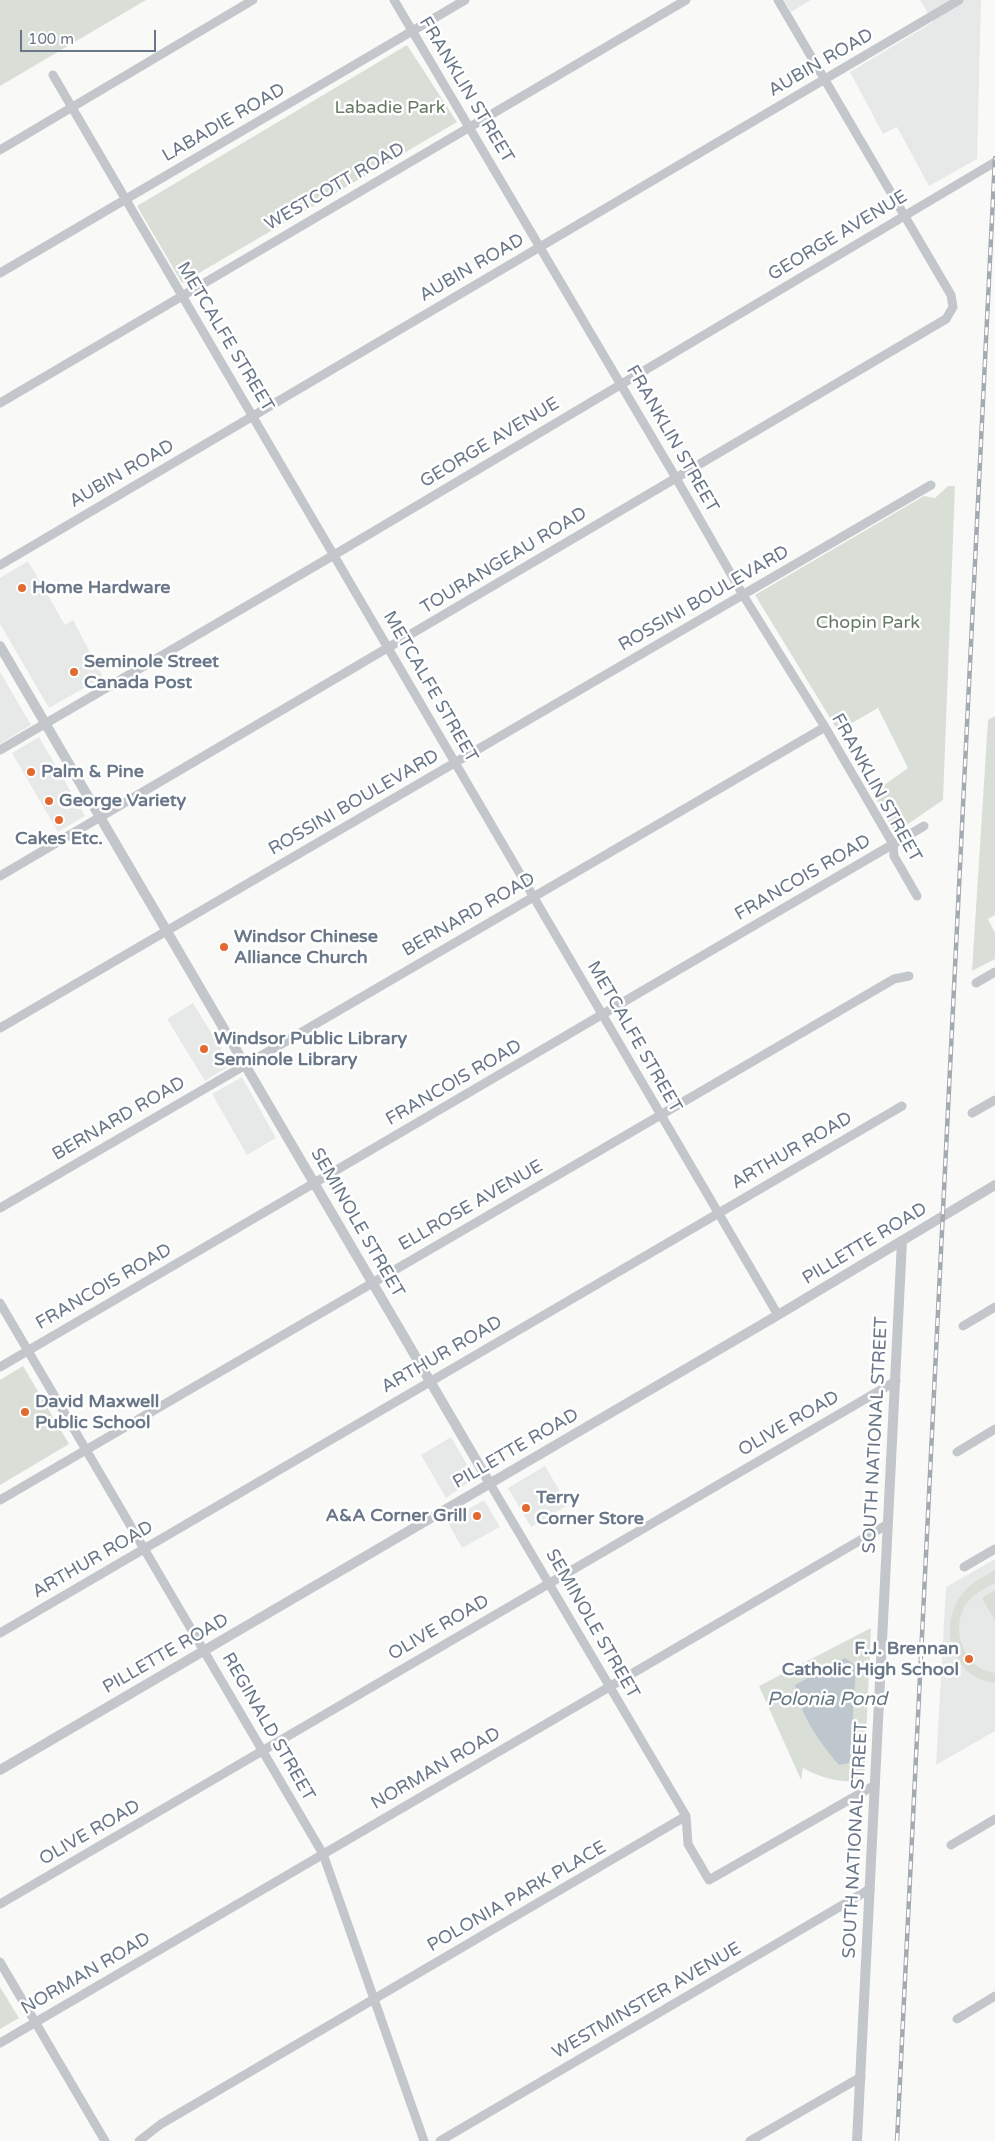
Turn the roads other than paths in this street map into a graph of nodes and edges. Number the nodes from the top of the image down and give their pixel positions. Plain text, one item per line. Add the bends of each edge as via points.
1 (253, 0) edge
2 (394, 0) edge
3 (465, 0) edge
4 (686, 0) edge
5 (778, 0) edge
6 (960, 0) edge
7 (412, 31) junction
8 (52, 75) dead end
9 (824, 80) junction
10 (71, 107) junction
11 (469, 127) junction
12 (0, 150) edge
13 (995, 162) edge
14 (125, 200) junction
15 (904, 216) junction
16 (540, 247) junction
17 (0, 273) edge
18 (182, 296) junction
19 (621, 384) junction
20 (0, 403) edge
21 (253, 416) junction
22 (676, 478) junction
23 (931, 485) dead end
24 (334, 555) junction
25 (0, 565) edge
26 (743, 595) junction
27 (0, 646) edge
28 (388, 648) junction
29 (45, 723) junction
30 (825, 727) junction
31 (0, 750) edge
32 (455, 763) junction
33 (99, 819) junction
34 (924, 826) dead end
35 (893, 844) junction
36 (0, 876) edge
37 (533, 896) junction
38 (917, 896) dead end
39 (165, 932) junction
40 (995, 972) edge
41 (909, 976) dead end
42 (976, 983) dead end
43 (602, 1014) junction
44 (0, 1028) edge
45 (244, 1065) junction
46 (995, 1100) edge
47 (902, 1106) dead end
48 (972, 1113) dead end
49 (661, 1114) junction
50 (315, 1183) junction
51 (995, 1185) edge
52 (0, 1208) edge
53 (718, 1213) junction
54 (902, 1241) junction
55 (373, 1282) junction
56 (0, 1303) edge
57 (995, 1307) edge
58 (778, 1315) junction
59 (963, 1326) dead end
60 (28, 1351) junction
61 (0, 1367) edge
62 (431, 1380) junction
63 (896, 1381) junction
64 (995, 1429) edge
65 (86, 1450) junction
66 (957, 1452) dead end
67 (489, 1482) junction
68 (0, 1500) edge
69 (888, 1524) junction
70 (144, 1548) junction
71 (995, 1549) edge
72 (964, 1567) dead end
73 (550, 1581) junction
74 (0, 1633) edge
75 (204, 1650) junction
76 (610, 1686) junction
77 (262, 1750) junction
78 (0, 1770) edge
79 (875, 1785) junction
80 (686, 1816) junction
81 (995, 1819) edge
82 (951, 1845) dead end
83 (323, 1854) junction
84 (870, 1889) junction
85 (0, 1904) edge
86 (0, 1962) edge
87 (995, 1996) edge
88 (374, 1999) junction
89 (957, 2018) dead end
90 (35, 2022) junction
91 (0, 2043) edge
92 (860, 2077) junction
93 (105, 2141) edge
94 (139, 2141) edge
95 (424, 2141) edge
96 (440, 2141) edge
97 (750, 2141) edge
98 (857, 2141) edge

1 - 10 street
2 - 7 street, FRANKLIN STREET
3 - 7 street, LABADIE ROAD
4 - 11 street, WESTCOTT ROAD
5 - 9 street
6 - 9 street, AUBIN ROAD
7 - 11 street, FRANKLIN STREET
7 - 14 street, LABADIE ROAD
8 - 10 street, METCALFE STREET
9 - 15 street
9 - 16 street, AUBIN ROAD
10 - 12 street
10 - 14 street, METCALFE STREET
11 - 16 street, FRANKLIN STREET
11 - 18 street, WESTCOTT ROAD
13 - 15 street, GEORGE AVENUE
14 - 17 street, LABADIE ROAD
14 - 18 street, METCALFE STREET
15 - 19 street, GEORGE AVENUE
15 - 22 street, TOURANGEAU ROAD via 951,295 953,306 946,318
16 - 19 street, FRANKLIN STREET
16 - 21 street, AUBIN ROAD
18 - 20 street, WESTCOTT ROAD
18 - 21 street, METCALFE STREET
19 - 22 street, FRANKLIN STREET
19 - 24 street, GEORGE AVENUE
21 - 24 street, METCALFE STREET
21 - 25 street, AUBIN ROAD
22 - 26 street, FRANKLIN STREET
22 - 28 street, TOURANGEAU ROAD
23 - 26 street, ROSSINI BOULEVARD
24 - 28 street, METCALFE STREET
24 - 29 street, GEORGE AVENUE
26 - 30 street, FRANKLIN STREET
26 - 32 street, ROSSINI BOULEVARD
27 - 29 street, SEMINOLE STREET
28 - 32 street, METCALFE STREET
28 - 33 street, TOURANGEAU ROAD
29 - 31 street, GEORGE AVENUE
29 - 33 street, SEMINOLE STREET
30 - 35 street, FRANKLIN STREET
30 - 37 street, BERNARD ROAD
32 - 37 street, METCALFE STREET
32 - 39 street, ROSSINI BOULEVARD
33 - 36 street, TOURANGEAU ROAD
33 - 39 street, SEMINOLE STREET
34 - 35 street, FRANCOIS ROAD
35 - 38 street, FRANKLIN STREET via 894,856
35 - 43 street, FRANCOIS ROAD
37 - 43 street, METCALFE STREET
37 - 45 street, BERNARD ROAD
39 - 44 street, ROSSINI BOULEVARD
39 - 45 street, SEMINOLE STREET
40 - 42 street
41 - 49 street, ELLROSE AVENUE via 894,979
43 - 49 street, METCALFE STREET
43 - 50 street, FRANCOIS ROAD
45 - 50 street, SEMINOLE STREET
45 - 52 street, BERNARD ROAD
46 - 48 street
47 - 53 street, ARTHUR ROAD
49 - 53 street, METCALFE STREET
49 - 55 street, ELLROSE AVENUE
50 - 55 street, SEMINOLE STREET
50 - 60 street, FRANCOIS ROAD
51 - 54 street, PILLETTE ROAD
53 - 58 street, METCALFE STREET
53 - 62 street, ARTHUR ROAD
54 - 58 street, PILLETTE ROAD
54 - 63 street, SOUTH NATIONAL STREET
55 - 62 street, SEMINOLE STREET
55 - 65 street, ELLROSE AVENUE
56 - 60 street, REGINALD STREET
57 - 59 street
58 - 67 street, PILLETTE ROAD
60 - 61 street, FRANCOIS ROAD
60 - 65 street, REGINALD STREET
62 - 67 street, SEMINOLE STREET
62 - 70 street, ARTHUR ROAD
63 - 69 street, SOUTH NATIONAL STREET
63 - 73 street, OLIVE ROAD
64 - 66 street
65 - 68 street, ELLROSE AVENUE
65 - 70 street, REGINALD STREET
67 - 73 street, SEMINOLE STREET
67 - 75 street, PILLETTE ROAD
69 - 76 street, NORMAN ROAD
69 - 79 street, SOUTH NATIONAL STREET
70 - 74 street, ARTHUR ROAD
70 - 75 street, REGINALD STREET
71 - 72 street
73 - 76 street, SEMINOLE STREET
73 - 77 street, OLIVE ROAD
75 - 77 street, REGINALD STREET
75 - 78 street, PILLETTE ROAD
76 - 80 street, SEMINOLE STREET
76 - 83 street, NORMAN ROAD
77 - 83 street, REGINALD STREET
77 - 85 street, OLIVE ROAD
79 - 80 street via 709,1880 688,1844
79 - 84 street, SOUTH NATIONAL STREET
80 - 88 street, POLONIA PARK PLACE
81 - 82 street
83 - 88 street, REGINALD STREET
83 - 90 street, NORMAN ROAD
84 - 92 street, SOUTH NATIONAL STREET
84 - 96 street, WESTMINSTER AVENUE
86 - 90 street
87 - 89 street
88 - 94 street, POLONIA PARK PLACE via 161,2124
88 - 95 street, REGINALD STREET
90 - 91 street, NORMAN ROAD
90 - 93 street
92 - 97 street
92 - 98 street, SOUTH NATIONAL STREET

